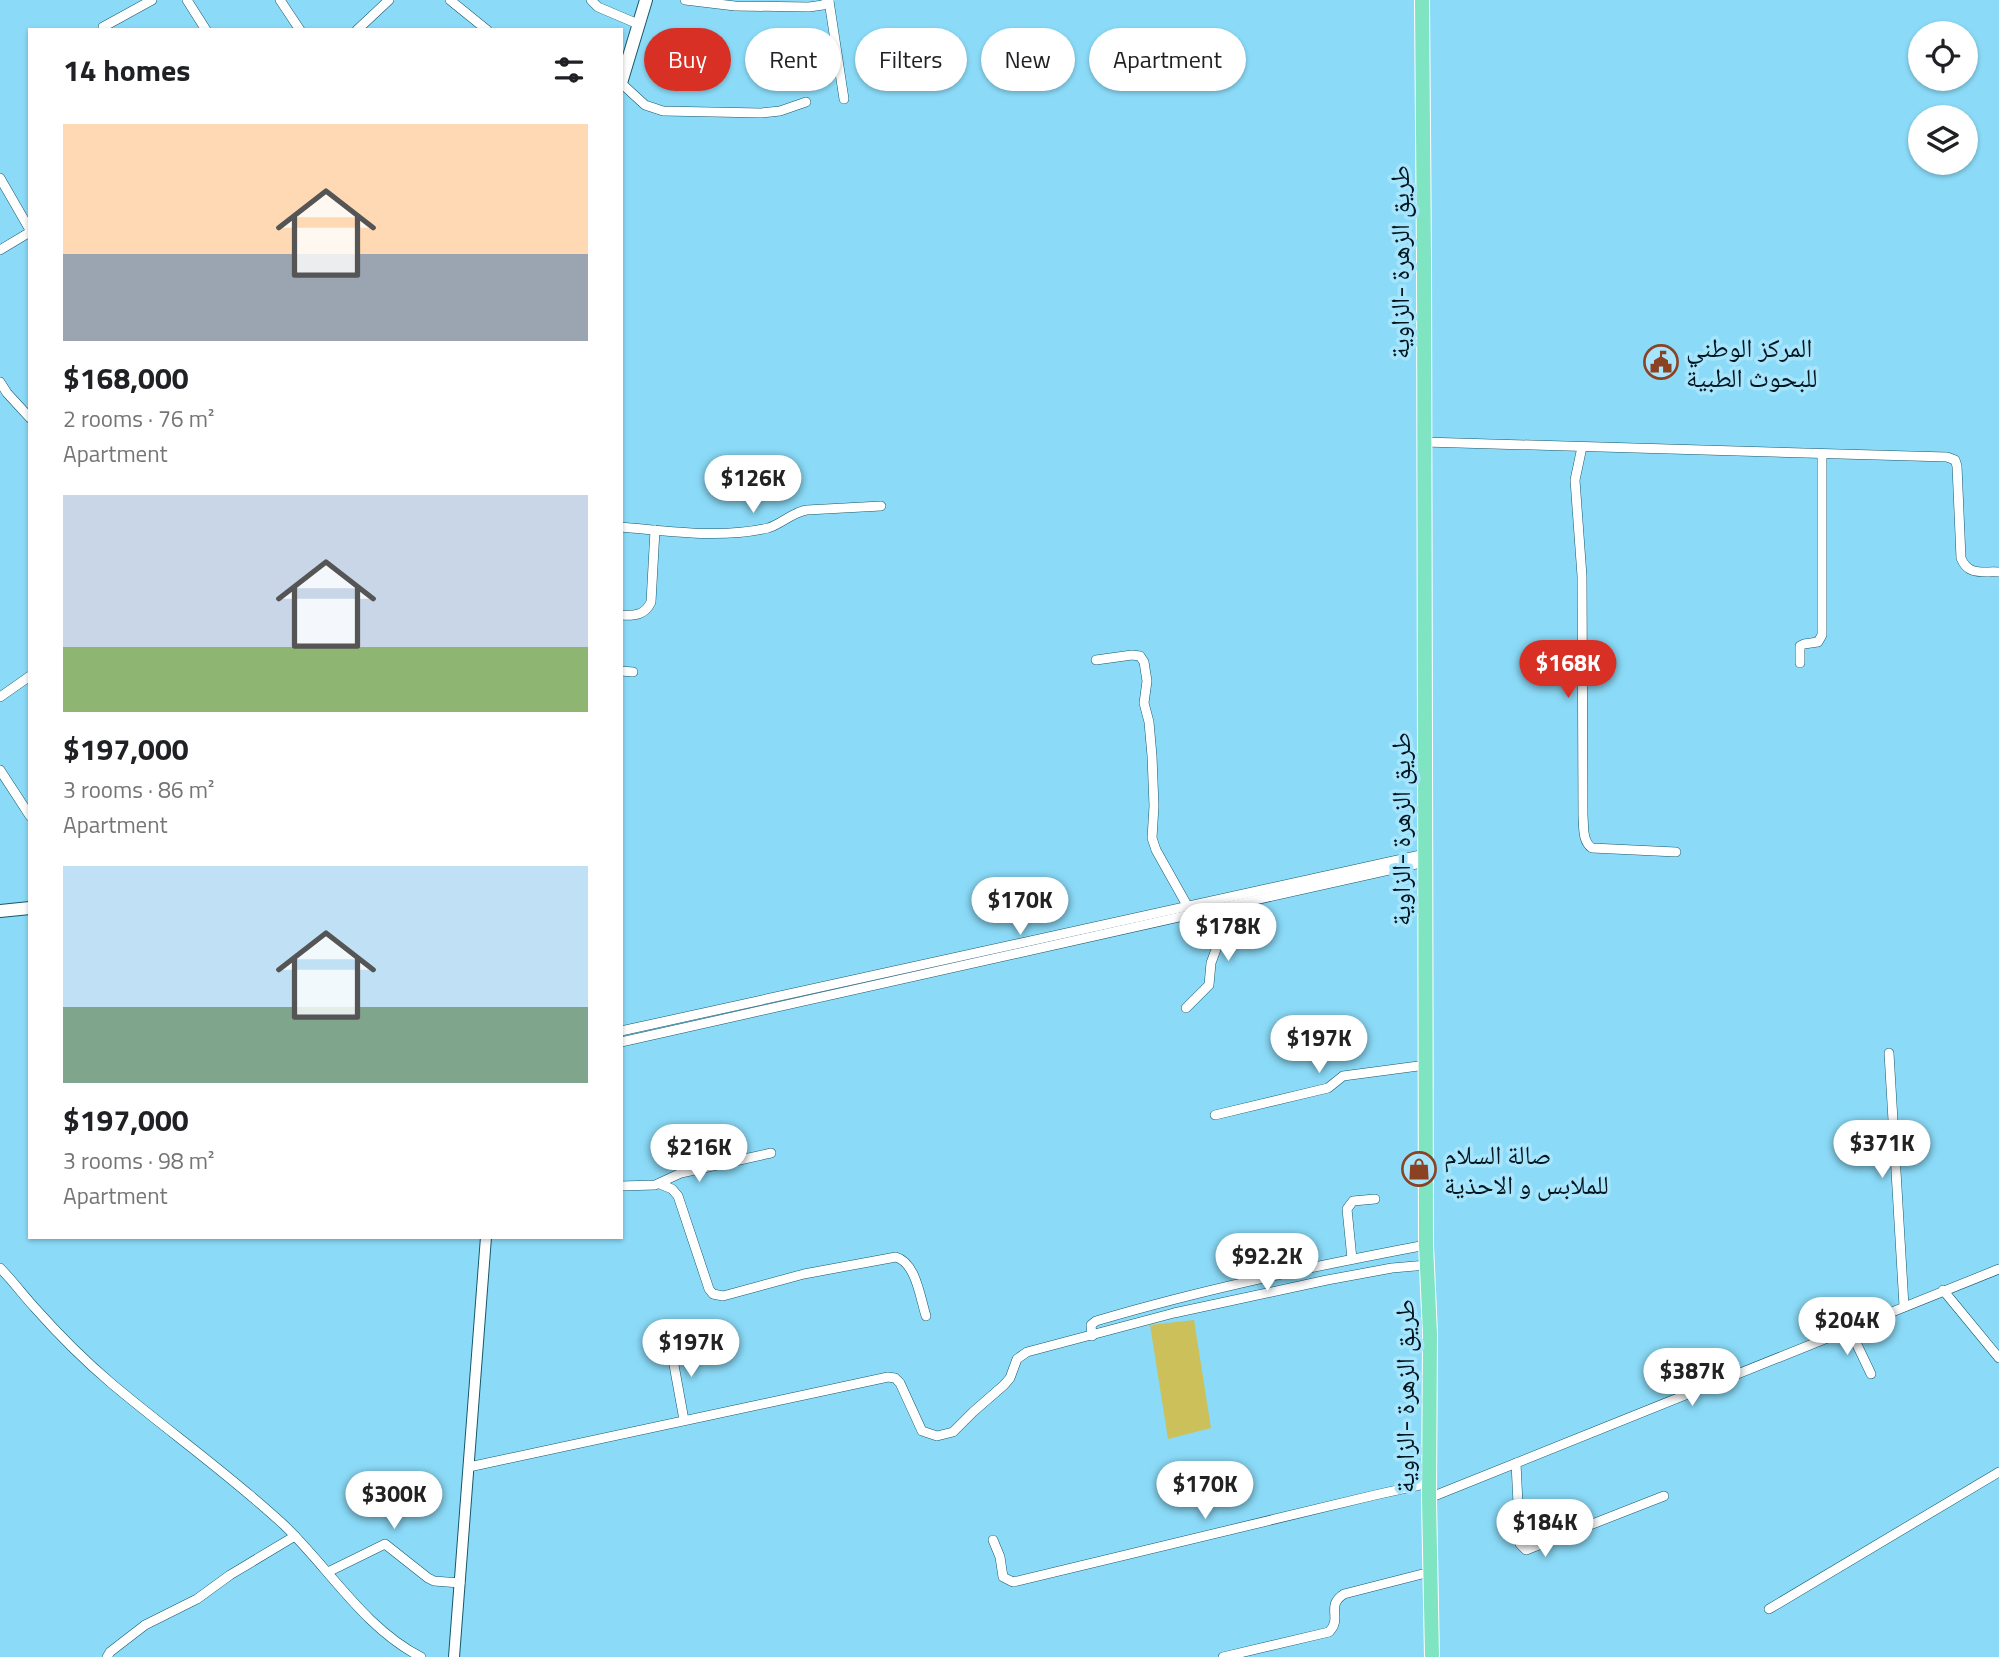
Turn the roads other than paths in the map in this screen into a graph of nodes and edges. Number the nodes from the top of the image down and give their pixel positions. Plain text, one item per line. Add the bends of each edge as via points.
1 (152, 0) edge
2 (187, 0) edge
3 (280, 0) edge
4 (388, 0) edge
5 (450, 0) edge
6 (591, 0) edge
7 (646, 0) edge
8 (685, 0) edge
9 (829, 0) edge
10 (1422, 0) edge
11 (638, 24) junction
12 (103, 27) dead end
13 (205, 28) edge
14 (299, 28) edge
15 (360, 28) edge
16 (485, 28) edge
17 (623, 76) edge
18 (623, 85) edge
19 (844, 99) dead end
20 (806, 102) dead end
21 (0, 178) edge
22 (28, 227) edge
23 (28, 232) edge
24 (0, 250) edge
25 (0, 382) edge
26 (28, 416) edge
27 (1424, 442) junction
28 (1583, 447) junction
29 (1822, 454) junction
30 (881, 506) dead end
31 (623, 527) edge
32 (655, 530) junction
33 (1999, 572) edge
34 (623, 615) edge
35 (1096, 660) dead end
36 (1800, 663) dead end
37 (623, 671) edge
38 (633, 672) dead end
39 (28, 677) edge
40 (0, 697) edge
41 (0, 770) edge
42 (28, 813) edge
43 (1676, 852) dead end
44 (1425, 858) junction
45 (1219, 904) junction
46 (1188, 907) junction
47 (28, 910) edge
48 (0, 911) edge
49 (1186, 1008) dead end
50 (623, 1031) edge
51 (623, 1042) edge
52 (1889, 1053) dead end
53 (1426, 1065) junction
54 (1215, 1115) dead end
55 (771, 1153) dead end
56 (660, 1184) junction
57 (623, 1186) edge
58 (1375, 1199) dead end
59 (486, 1239) edge
60 (1426, 1245) junction
61 (1367, 1256) junction
62 (1352, 1259) junction
63 (1427, 1265) junction
64 (0, 1268) edge
65 (1999, 1269) edge
66 (1372, 1271) junction
67 (1943, 1290) junction
68 (1904, 1306) junction
69 (926, 1316) dead end
70 (1849, 1328) junction
71 (1092, 1336) junction
72 (670, 1343) dead end
73 (1999, 1358) edge
74 (1871, 1374) dead end
75 (684, 1420) junction
76 (1516, 1463) junction
77 (469, 1467) junction
78 (1999, 1472) edge
79 (1429, 1490) junction
80 (1664, 1496) dead end
81 (295, 1536) junction
82 (993, 1540) dead end
83 (328, 1572) junction
84 (1430, 1572) junction
85 (460, 1583) junction
86 (1769, 1609) dead end
87 (107, 1657) edge
88 (421, 1657) edge
89 (454, 1657) edge
90 (1223, 1657) edge
91 (1432, 1657) edge

1 - 12 street
2 - 13 street
3 - 14 street
4 - 15 street
5 - 16 street
6 - 11 street
7 - 11 main road
8 - 9 street via 816,7
9 - 19 street
10 - 27 main road, طريق الزهرة -الزاوية
11 - 17 main road
18 - 20 street via 645,105 663,111 761,113
21 - 22 street
23 - 24 street
25 - 26 street
27 - 28 street
27 - 44 main road, طريق الزهرة -الزاوية
28 - 29 street
28 - 43 street via 1575,480 1582,576 1585,839 1592,848
29 - 33 street via 1955,460 1961,558 1970,571
29 - 36 street via 1822,635 1818,642 1800,646
30 - 32 street via 795,512 770,527 727,533
31 - 32 street
32 - 34 street via 651,601 639,615
35 - 46 street via 1132,655 1144,662 1152,756 1152,838
37 - 38 street
39 - 40 street
41 - 42 street
44 - 45 street
44 - 53 main road, طريق الزهرة -الزاوية
45 - 46 street
45 - 49 street via 1221,936 1209,985
45 - 51 street
46 - 50 street
47 - 48 main road
52 - 68 street
53 - 54 street via 1343,1076 1328,1088
53 - 60 main road, طريق الزهرة -الزاوية
55 - 56 street via 681,1173
56 - 57 street
56 - 69 street via 678,1196 713,1294 723,1296 804,1274 895,1257 910,1266
58 - 62 street via 1348,1205
59 - 77 street
60 - 61 street
60 - 63 main road, طريق الزهرة -الزاوية
61 - 62 street
61 - 66 street
62 - 71 street via 1143,1307 1096,1321 1091,1325
63 - 66 street
63 - 79 main road, طريق الزهرة -الزاوية
64 - 81 street via 84,1358
65 - 67 street
66 - 71 street via 1174,1313
67 - 68 street
67 - 73 street
68 - 70 street
70 - 74 street
70 - 76 street
71 - 75 street via 1027,1352 1017,1359 1004,1385 953,1432 937,1436 922,1431 900,1383 892,1377
72 - 75 street
75 - 77 street
76 - 79 street
76 - 80 street via 1520,1544 1525,1550
77 - 85 street
78 - 86 street
79 - 82 street via 1374,1495 1013,1582 1003,1577
79 - 84 main road, طريق الزهرة -الزاوية
81 - 83 street
81 - 87 street via 197,1599 145,1625
83 - 85 street via 385,1544 428,1578
83 - 88 street via 381,1629
84 - 90 street via 1344,1594 1334,1604 1335,1622 1329,1632
84 - 91 main road, طريق الزهرة -الزاوية
85 - 89 street

